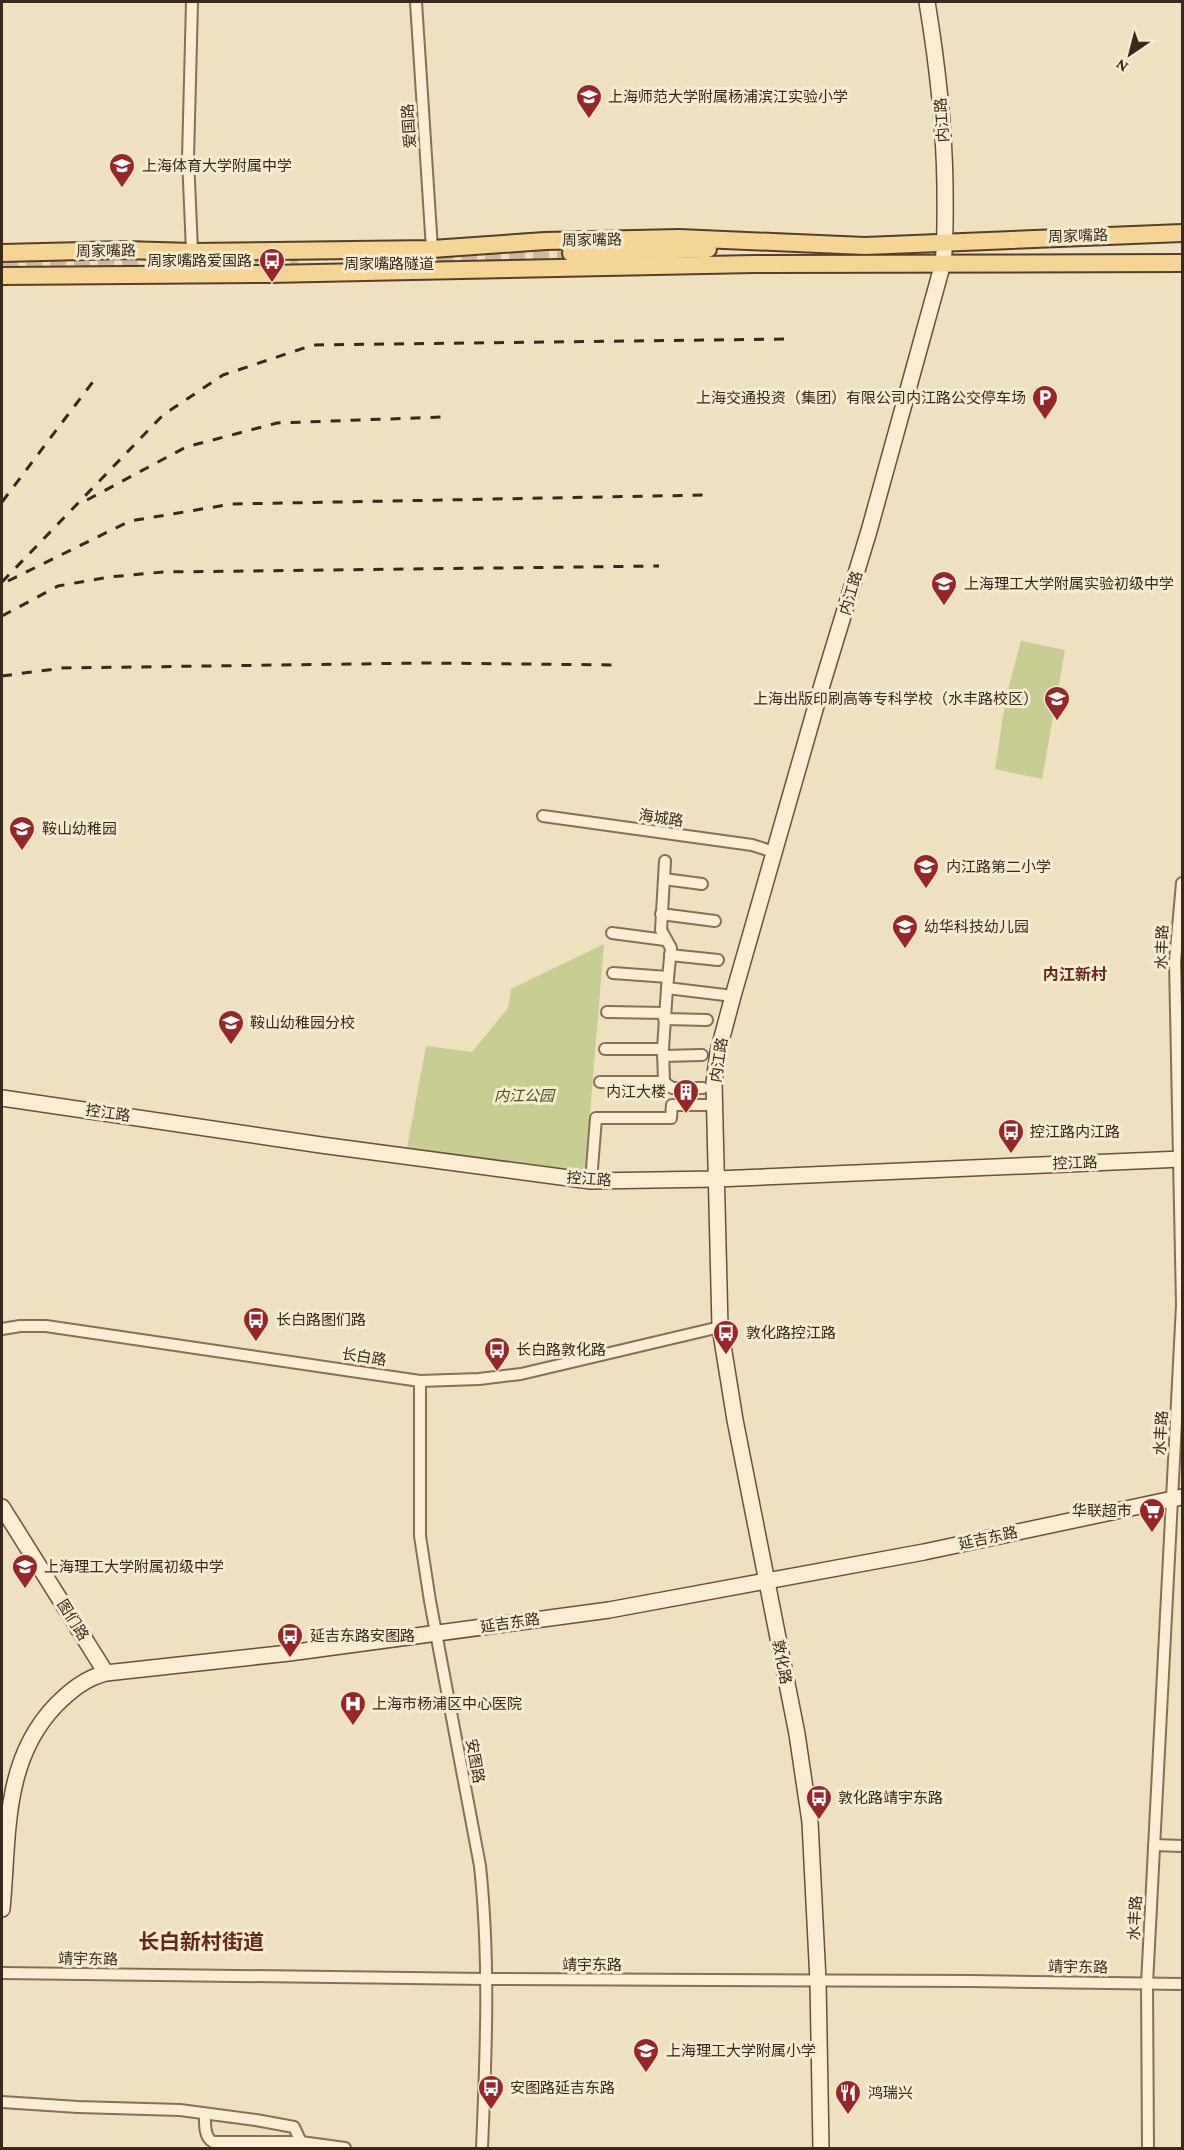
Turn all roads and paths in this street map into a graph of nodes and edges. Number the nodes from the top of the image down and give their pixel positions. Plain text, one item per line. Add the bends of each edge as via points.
1 (192, 2) edge
2 (416, 2) edge
3 (927, 2) edge
4 (1182, 233) edge
5 (946, 241) junction
6 (865, 246) junction
7 (432, 249) junction
8 (193, 252) junction
9 (2, 253) edge
10 (569, 260) junction
11 (1178, 262) edge
12 (943, 263) junction
13 (211, 266) dead end
14 (193, 274) junction
15 (2, 276) edge
16 (543, 816) dead end
17 (774, 852) junction
18 (665, 861) dead end
19 (664, 879) junction
20 (1182, 883) edge
21 (702, 884) dead end
22 (661, 914) junction
23 (715, 921) dead end
24 (612, 933) dead end
25 (665, 940) junction
26 (670, 955) junction
27 (718, 960) dead end
28 (613, 973) dead end
29 (667, 982) junction
30 (733, 996) junction
31 (607, 1012) dead end
32 (665, 1016) junction
33 (707, 1020) dead end
34 (605, 1049) dead end
35 (663, 1053) junction
36 (702, 1055) dead end
37 (600, 1082) dead end
38 (664, 1082) junction
39 (703, 1088) dead end
40 (2, 1098) edge
41 (715, 1105) junction
42 (1181, 1159) edge
43 (716, 1179) junction
44 (591, 1181) junction
45 (720, 1327) junction
46 (2, 1329) edge
47 (420, 1381) junction
48 (1177, 1498) edge
49 (2, 1507) edge
50 (766, 1580) junction
51 (437, 1633) junction
52 (106, 1673) junction
53 (1154, 1845) junction
54 (1182, 1846) edge
55 (2, 1909) edge
56 (2, 1973) edge
57 (486, 1979) junction
58 (818, 1981) junction
59 (1147, 1984) junction
60 (1182, 1984) edge
61 (2, 2102) edge
62 (205, 2114) junction
63 (301, 2142) junction
64 (345, 2148) edge
65 (482, 2148) edge
66 (821, 2148) edge
67 (1148, 2148) edge

1 - 8 street via 188,158
2 - 7 street, 爱国路
3 - 5 street, 内江路 via 940,96
4 - 5 main road, 周家嘴路
5 - 6 main road, 周家嘴路
5 - 12 street, 内江路
6 - 7 main road, 周家嘴路 via 680,238 545,240
6 - 10 main road, 周家嘴路隧道
7 - 8 main road, 周家嘴路
8 - 9 main road, 周家嘴路
8 - 14 street
10 - 12 main road, 周家嘴路
10 - 13 main road, 周家嘴路隧道
10 - 14 main road, 周家嘴路
11 - 12 main road, 周家嘴路
12 - 17 street, 内江路
14 - 15 main road, 周家嘴路
16 - 17 street, 海城路 via 752,845
17 - 30 street, 内江路
18 - 19 street
19 - 21 street
19 - 22 street
20 - 42 street, 水丰路 via 1175,962
22 - 23 street
22 - 25 street
24 - 25 street
25 - 26 street via 671,948
26 - 27 street
26 - 29 street
28 - 29 street
29 - 30 street
29 - 32 street
30 - 41 street, 内江路 via 718,1052
31 - 32 street
32 - 33 street
32 - 35 street
34 - 35 street
35 - 36 street
35 - 38 street
37 - 38 street
38 - 39 street via 672,1088
40 - 44 street, 控江路
41 - 43 street, 内江路
41 - 44 street via 672,1105 671,1118 596,1118
42 - 43 street, 控江路
42 - 48 street, 水丰路
43 - 44 street, 控江路
43 - 45 street, 敦化路
45 - 47 street, 长白路 via 521,1374
45 - 50 street, 敦化路
46 - 47 street, 长白路 via 46,1326
47 - 51 street, 安图路 via 420,1536
48 - 50 street, 延吉东路 via 924,1552
48 - 53 street, 水丰路
49 - 52 street, 图们路
50 - 51 street, 延吉东路 via 609,1610
50 - 58 street, 敦化路 via 810,1822
51 - 52 street, 延吉东路
51 - 57 street, 安图路 via 480,1866
52 - 55 street, 延吉东路 via 93,1676 63,1698 38,1726 22,1755 14,1779
53 - 54 street
53 - 59 street, 水丰路
56 - 57 street, 靖宇东路
57 - 58 street, 靖宇东路
57 - 65 street, 安图路
58 - 59 street, 靖宇东路
58 - 66 street, 敦化路
59 - 60 street, 靖宇东路
59 - 67 street, 水丰路
61 - 62 street
62 - 63 street via 294,2127
62 - 63 street via 206,2133 213,2142
63 - 64 street

